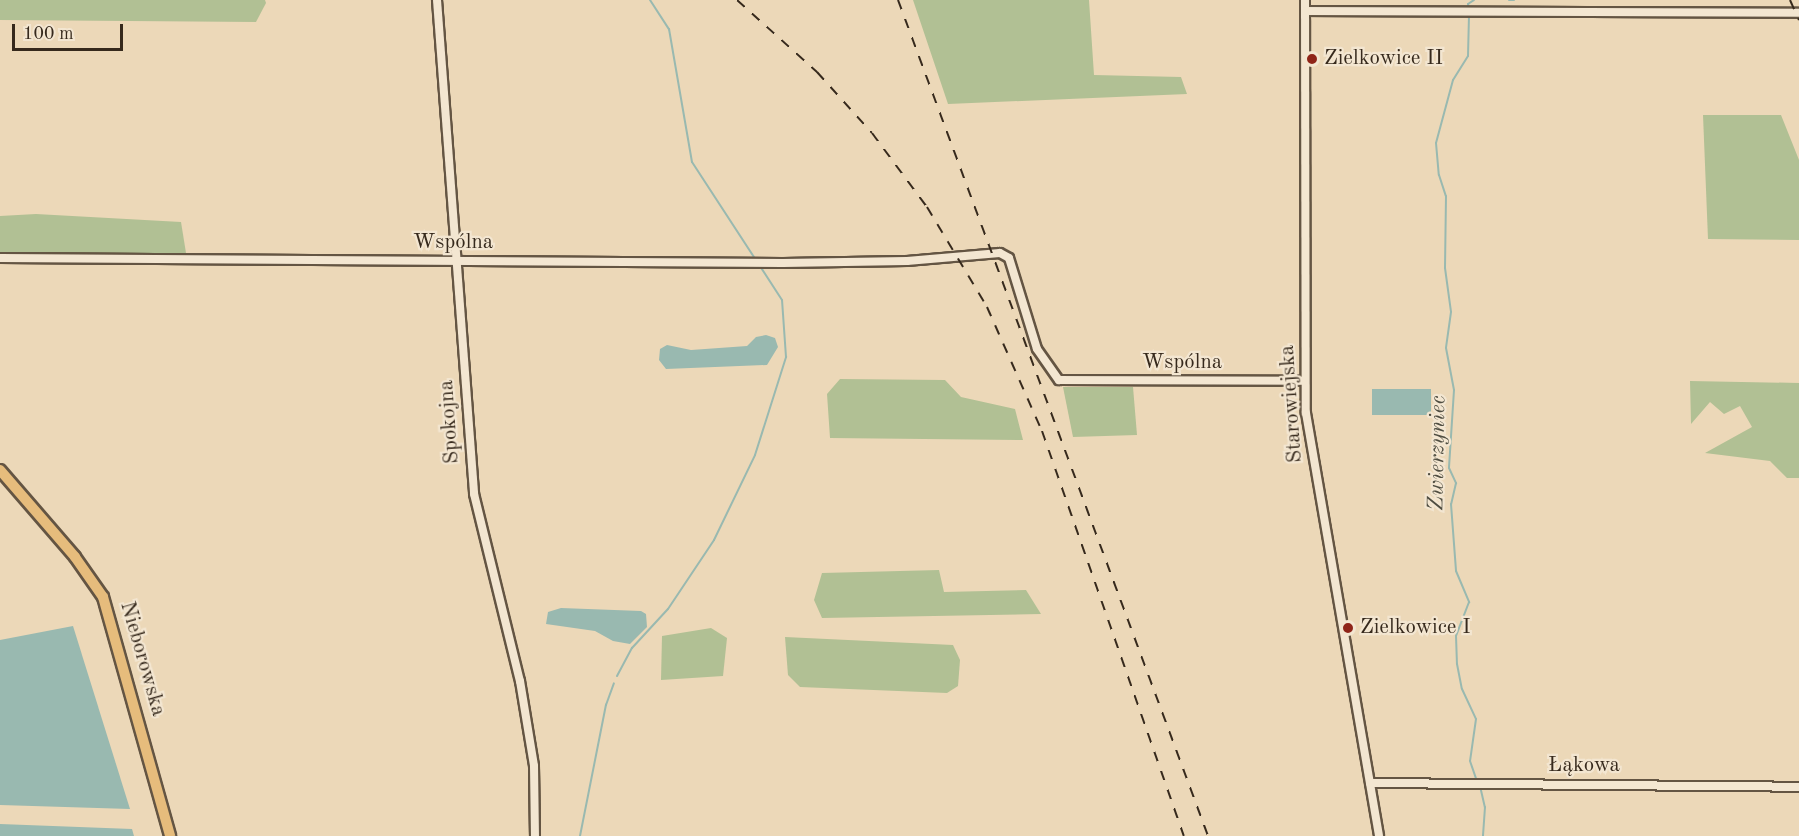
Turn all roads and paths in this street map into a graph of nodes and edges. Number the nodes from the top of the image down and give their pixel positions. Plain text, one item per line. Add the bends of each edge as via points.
1 (437, 0) edge
2 (1305, 0) edge
3 (1305, 11) junction
4 (1797, 13) edge
5 (0, 258) edge
6 (456, 261) junction
7 (1305, 381) junction
8 (0, 470) edge
9 (1370, 783) junction
10 (1799, 786) edge
11 (170, 836) edge
12 (535, 836) edge
13 (1379, 836) edge

1 - 6 street, Spokojna
2 - 3 street, Starowiejska
3 - 4 street
3 - 7 street, Starowiejska
5 - 6 street, Wspólna
6 - 7 street, Wspólna via 907,261 1004,254 1009,258 1037,349 1059,380
6 - 12 street, Spokojna via 474,494 520,681 534,766
7 - 9 street, Starowiejska via 1311,447
8 - 11 main road, Nieborowska via 104,597
9 - 10 street, Łąkowa
9 - 13 street, Starowiejska

